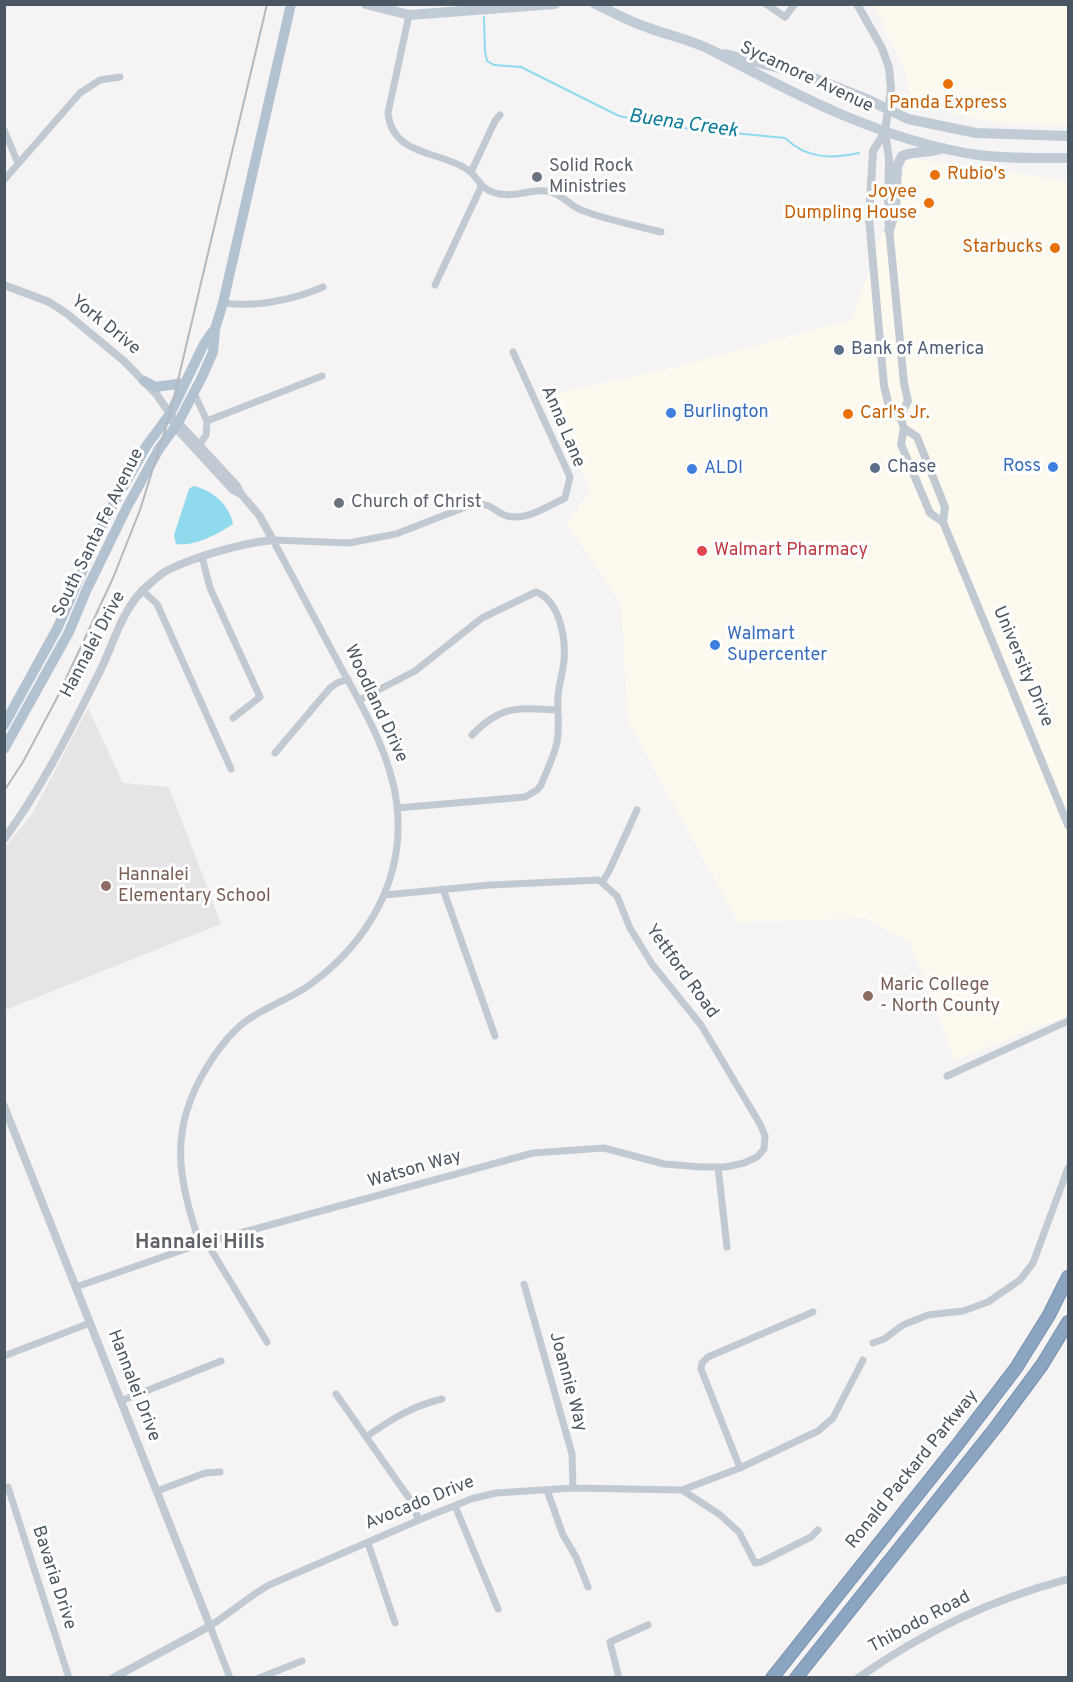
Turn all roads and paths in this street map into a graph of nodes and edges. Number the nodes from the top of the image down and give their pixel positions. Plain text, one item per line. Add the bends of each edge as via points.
1 (291, 4) edge
2 (366, 4) edge
3 (555, 4) edge
4 (595, 4) edge
5 (766, 4) edge
6 (795, 4) edge
7 (857, 4) edge
8 (409, 15) junction
9 (715, 51) junction
10 (120, 77) dead end
11 (889, 109) junction
12 (500, 115) dead end
13 (4, 130) edge
14 (885, 132) junction
15 (1068, 136) edge
16 (943, 148) junction
17 (1068, 158) edge
18 (18, 164) junction
19 (471, 172) junction
20 (4, 180) edge
21 (481, 187) junction
22 (889, 230) junction
23 (661, 232) dead end
24 (4, 285) edge
25 (435, 285) dead end
26 (322, 287) dead end
27 (223, 303) junction
28 (215, 329) junction
29 (513, 352) dead end
30 (322, 376) dead end
31 (144, 381) junction
32 (184, 383) junction
33 (194, 393) junction
34 (170, 414) junction
35 (900, 417) junction
36 (207, 421) junction
37 (177, 424) junction
38 (903, 428) junction
39 (200, 444) junction
40 (241, 494) junction
41 (943, 522) junction
42 (273, 540) junction
43 (202, 556) junction
44 (99, 565) junction
45 (142, 590) junction
46 (348, 679) junction
47 (359, 700) junction
48 (558, 710) junction
49 (233, 718) dead end
50 (4, 725) edge
51 (472, 735) dead end
52 (4, 749) edge
53 (275, 753) dead end
54 (231, 769) dead end
55 (397, 808) junction
56 (637, 810) dead end
57 (1068, 825) edge
58 (4, 839) edge
59 (602, 883) junction
60 (443, 889) junction
61 (385, 895) junction
62 (1068, 1021) edge
63 (495, 1036) dead end
64 (947, 1076) dead end
65 (4, 1107) edge
66 (764, 1149) joint
67 (718, 1167) junction
68 (1068, 1168) edge
69 (200, 1244) junction
70 (727, 1247) dead end
71 (1068, 1277) edge
72 (524, 1284) dead end
73 (76, 1287) junction
74 (813, 1312) dead end
75 (1068, 1322) edge
76 (90, 1323) junction
77 (267, 1342) dead end
78 (873, 1343) dead end
79 (4, 1356) edge
80 (863, 1360) dead end
81 (221, 1361) dead end
82 (336, 1394) dead end
83 (442, 1399) dead end
84 (121, 1401) junction
85 (366, 1437) junction
86 (740, 1468) junction
87 (220, 1472) dead end
88 (8, 1487) dead end
89 (573, 1488) junction
90 (546, 1490) junction
91 (157, 1491) junction
92 (682, 1491) junction
93 (455, 1506) junction
94 (419, 1520) junction
95 (818, 1530) dead end
96 (368, 1543) junction
97 (1068, 1579) edge
98 (588, 1587) dead end
99 (498, 1609) dead end
100 (395, 1623) dead end
101 (648, 1625) dead end
102 (210, 1626) junction
103 (302, 1661) dead end
104 (69, 1677) edge
105 (113, 1677) edge
106 (230, 1677) edge
107 (259, 1677) edge
108 (619, 1677) edge
109 (772, 1677) edge
110 (796, 1677) edge
111 (858, 1677) edge

1 - 27 main road, South Santa Fe Avenue
2 - 8 main road
3 - 8 main road
4 - 9 main road
5 - 6 street via 785,16
7 - 11 street, University Drive via 890,68
8 - 19 street via 389,123 412,149
9 - 11 main road, Sycamore Avenue via 809,76
9 - 14 main road, Sycamore Avenue via 798,94
10 - 18 street via 100,80 80,93
11 - 14 street, University Drive
11 - 15 main road, Sycamore Avenue via 908,119 976,133
12 - 19 street
13 - 18 street
14 - 16 main road, Sycamore Avenue
14 - 22 street, University Drive
14 - 35 street, University Drive via 873,151 869,218 884,386 890,410
16 - 17 main road, Sycamore Avenue via 989,156
16 - 22 main road via 902,156 897,166 895,210
18 - 20 street
19 - 21 street
21 - 23 street via 503,195 538,189 555,193 578,209
21 - 25 street
22 - 35 street, University Drive via 908,400
24 - 31 street, York Drive via 32,294 66,313
26 - 27 street via 253,305
27 - 28 main road, South Santa Fe Avenue
28 - 32 main road, South Santa Fe Avenue
28 - 33 main road, South Santa Fe Avenue via 213,352
29 - 42 street, Anna Lane via 570,477 565,498 539,512 517,517 505,516 484,504 473,504 396,534 349,543
30 - 36 street
31 - 32 main road via 155,387
31 - 34 street, York Drive
32 - 34 main road, South Santa Fe Avenue
33 - 36 street
33 - 37 main road, South Santa Fe Avenue
34 - 37 street, Woodland Drive
34 - 44 main road via 105,532
34 - 50 main road, South Santa Fe Avenue via 147,445 105,519 58,627
35 - 38 street, University Drive
36 - 39 street via 206,435
37 - 39 street, Woodland Drive
37 - 40 street, Woodland Drive via 233,490
37 - 44 main road, South Santa Fe Avenue via 159,449
38 - 41 street, University Drive via 901,444 930,513
38 - 41 street, University Drive via 917,437 945,507
39 - 40 street, Woodland Drive
40 - 42 street, Woodland Drive
41 - 57 street, University Drive
42 - 43 street, Hannalei Drive
42 - 46 street, Woodland Drive
43 - 45 street, Hannalei Drive via 167,570
43 - 49 street via 210,588 260,697
44 - 52 main road, South Santa Fe Avenue via 69,632
45 - 54 street via 158,604
45 - 58 street, Hannalei Drive via 129,606 100,671 49,766
46 - 47 street, Woodland Drive
46 - 53 street via 330,688
47 - 48 street via 415,671 482,618 536,592 550,601 563,635
47 - 55 street, Woodland Drive via 391,774
48 - 51 street via 506,711 487,719
48 - 55 street via 557,742 537,790 525,797
55 - 61 street, Woodland Drive via 396,855
56 - 59 street
59 - 60 street via 579,880
59 - 66 street, Yettford Road via 616,896 630,928 658,973 701,1025 760,1124 765,1136
60 - 61 street
60 - 63 street
61 - 69 street, Woodland Drive via 364,933 342,958 310,985 243,1024 215,1053 196,1084 186,1109 180,1148 181,1180
62 - 64 street
65 - 73 street, Hannalei Drive
66 - 67 street, Watson Way via 744,1163
67 - 69 street, Watson Way via 664,1164 604,1148 533,1153
67 - 70 street
68 - 78 street via 1033,1263 1020,1280 988,1302 963,1311 928,1315
69 - 73 street, Watson Way
69 - 77 street, Woodland Drive via 210,1248
71 - 109 highway, Ronald Packard Parkway via 1016,1368
72 - 89 street, Joannie Way via 572,1454
73 - 76 street, Hannalei Drive
74 - 86 street via 702,1363
75 - 110 highway, Ronald Packard Parkway via 996,1427
76 - 79 street
76 - 84 street, Hannalei Drive
80 - 86 street, Avocado Drive via 833,1418 811,1436
81 - 84 street
82 - 85 street
83 - 85 street via 422,1403 396,1416
84 - 91 street, Hannalei Drive
85 - 94 street via 409,1498
86 - 92 street, Avocado Drive
87 - 91 street via 205,1473
88 - 104 street, Bavaria Drive
89 - 90 street, Avocado Drive
89 - 92 street, Avocado Drive
90 - 93 street, Avocado Drive via 496,1493
90 - 98 street
91 - 102 street, Hannalei Drive
92 - 95 street via 739,1532 755,1563
93 - 94 street, Avocado Drive
93 - 99 street
94 - 96 street, Avocado Drive
96 - 100 street
96 - 102 street, Avocado Drive via 268,1584
97 - 111 street, Thibodo Road via 966,1613 897,1650
101 - 108 street via 610,1642
102 - 105 street, Avocado Drive
102 - 106 street, Hannalei Drive
103 - 107 street

